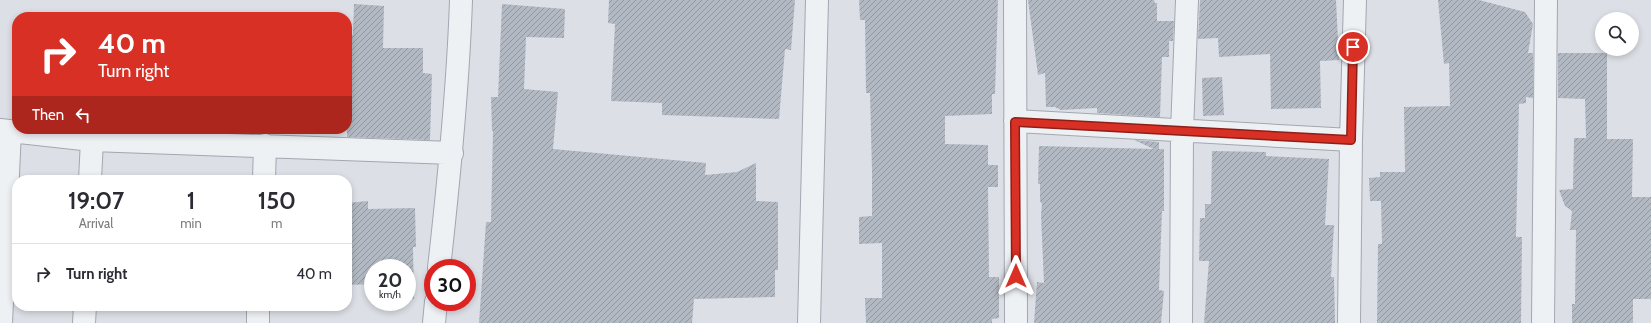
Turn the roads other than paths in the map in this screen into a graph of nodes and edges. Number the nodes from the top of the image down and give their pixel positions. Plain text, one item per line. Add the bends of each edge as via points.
1 (461, 0) edge
2 (817, 0) edge
3 (1015, 0) edge
4 (1187, 0) edge
5 (1354, 0) edge
6 (1546, 0) edge
7 (1015, 122) junction
8 (5, 131) edge
9 (1182, 132) junction
10 (34, 134) edge
11 (92, 140) junction
12 (1351, 140) junction
13 (265, 145) junction
14 (452, 153) junction
15 (90, 175) edge
16 (264, 175) edge
17 (440, 259) edge
18 (85, 311) edge
19 (258, 311) edge
20 (435, 311) edge
21 (1, 323) edge
22 (84, 323) edge
23 (258, 323) edge
24 (434, 323) edge
25 (809, 323) edge
26 (1016, 323) edge
27 (1181, 323) edge
28 (1349, 323) edge
29 (1543, 323) edge

1 - 14 street via 459,72
2 - 25 street
3 - 7 street
4 - 9 street
5 - 12 street
6 - 29 street
7 - 9 street
7 - 26 street
8 - 21 street
9 - 12 street
9 - 27 street
10 - 11 street
11 - 13 street
11 - 15 street
12 - 28 street
13 - 14 street
13 - 16 street
14 - 17 street
18 - 22 street
19 - 23 street
20 - 24 street

